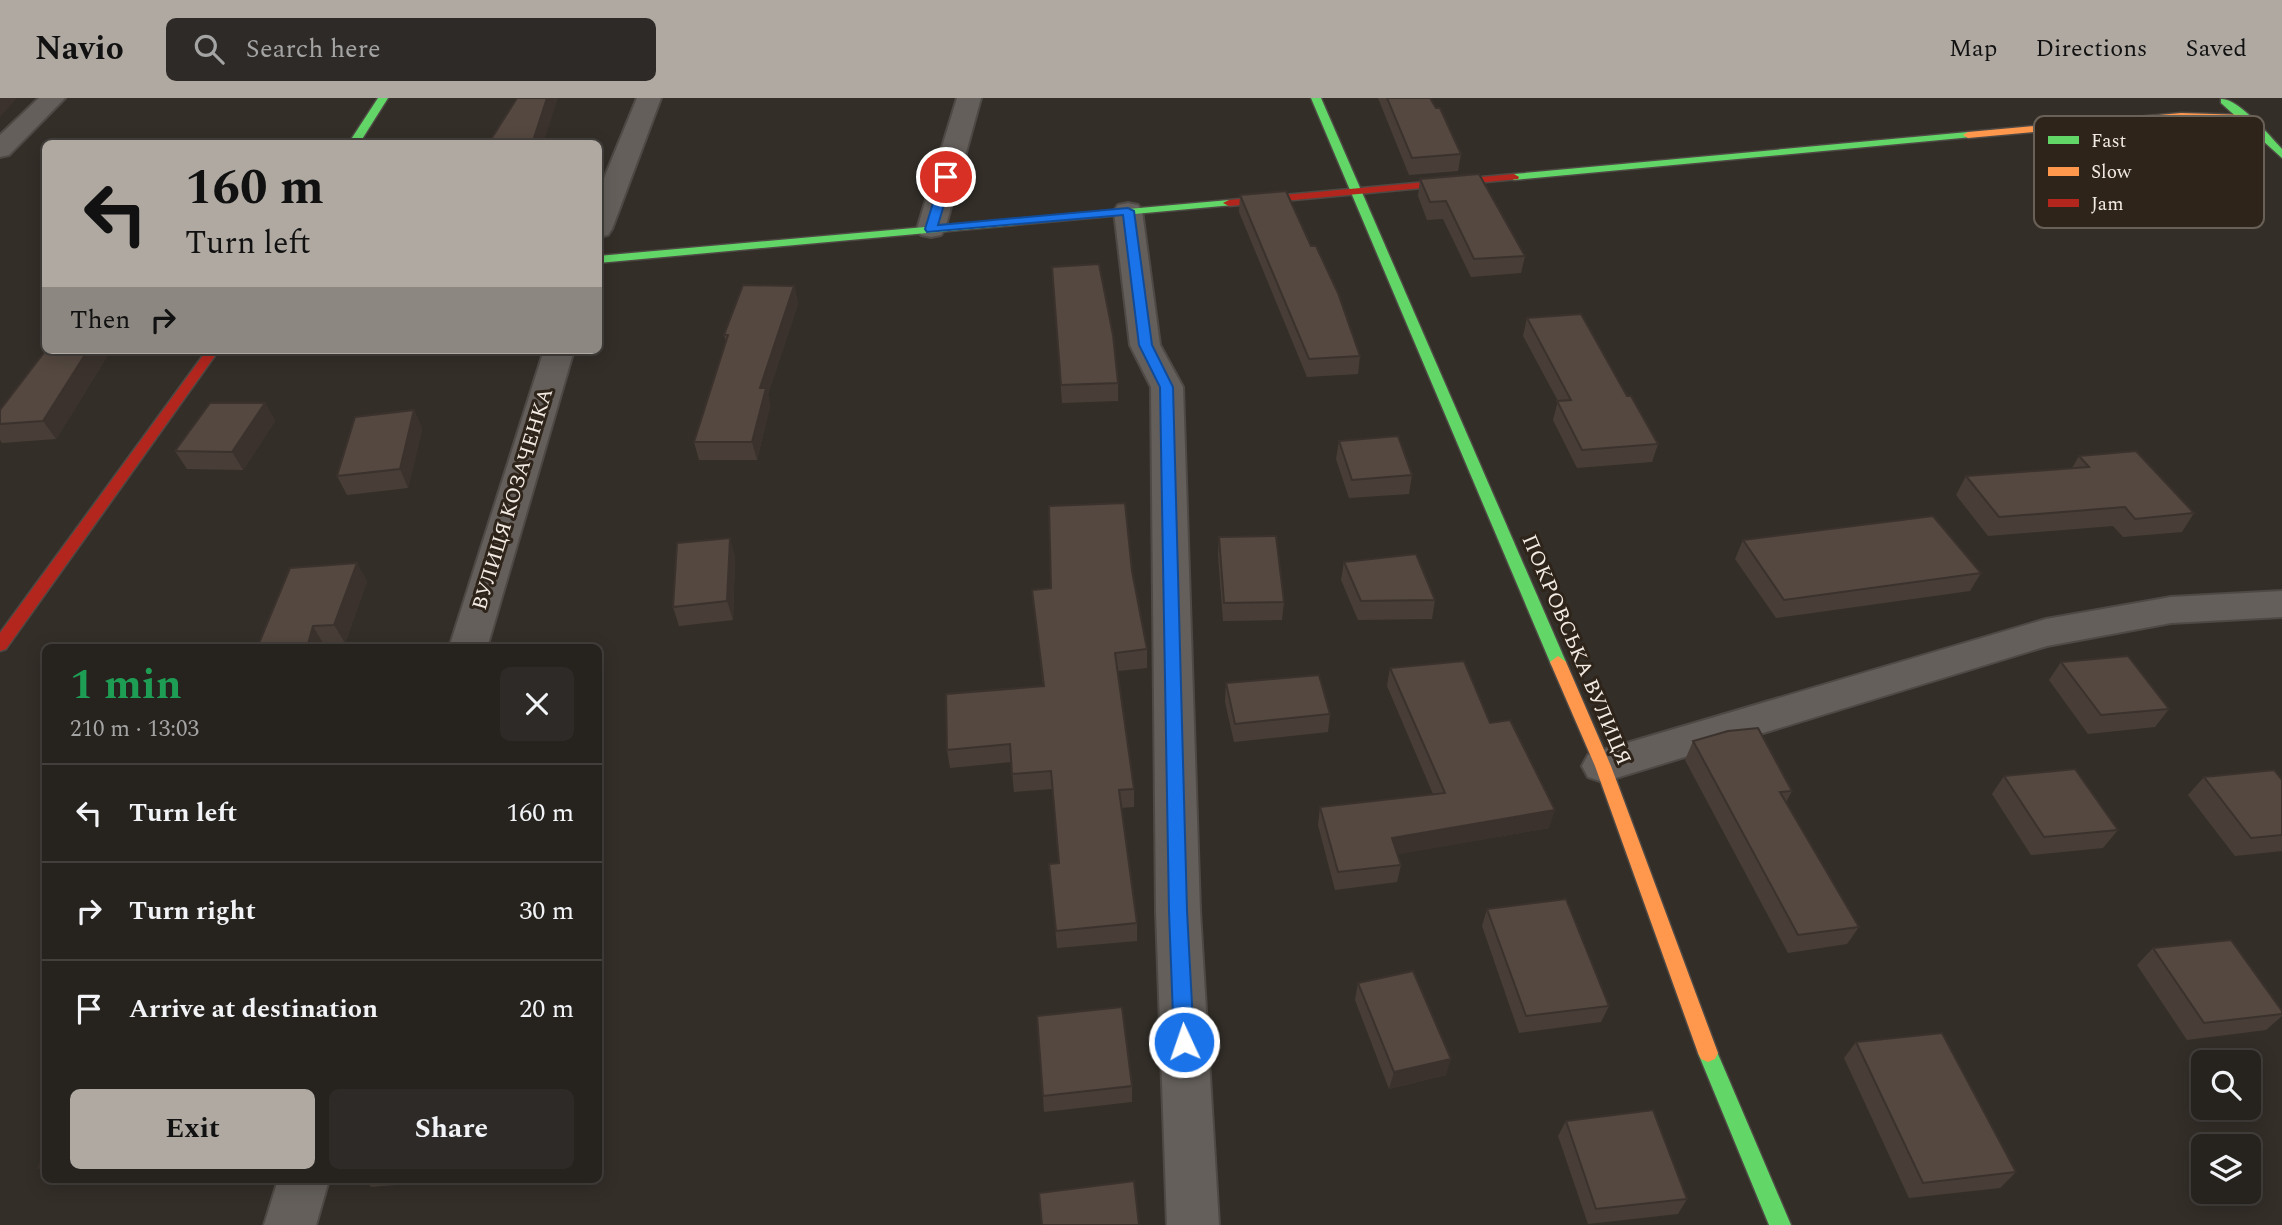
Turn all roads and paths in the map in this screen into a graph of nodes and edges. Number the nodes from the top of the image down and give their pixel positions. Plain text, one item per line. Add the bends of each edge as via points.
1 (53, 98) edge
2 (383, 98) edge
3 (649, 98) edge
4 (969, 98) edge
5 (1316, 98) edge
6 (2221, 98) edge
7 (2244, 116) edge
8 (2034, 129) edge
9 (2264, 136) edge
10 (356, 140) edge
11 (0, 149) edge
12 (2282, 155) edge
13 (1357, 190) junction
14 (1128, 211) junction
15 (602, 219) edge
16 (931, 229) junction
17 (602, 260) edge
18 (210, 354) edge
19 (558, 354) edge
20 (2282, 604) edge
21 (469, 644) edge
22 (0, 645) edge
23 (1603, 766) junction
24 (303, 1183) edge
25 (290, 1225) edge
26 (1193, 1225) edge
27 (1780, 1225) edge

1 - 11 street
2 - 10 street
3 - 15 street
4 - 16 street
5 - 13 street, ПОКРОВСЬКА ВУЛИЦЯ
6 - 7 street
8 - 13 street
9 - 12 street
13 - 14 street
13 - 23 street, ПОКРОВСЬКА ВУЛИЦЯ
14 - 16 street
14 - 26 street via 1145,345 1167,387 1178,911
16 - 17 street
18 - 22 street
19 - 21 street, ВУЛИЦЯ КОЗАЧЕНКА
20 - 23 street via 2171,610 2046,633
23 - 27 street, ПОКРОВСЬКА ВУЛИЦЯ via 1710,1059
24 - 25 street

